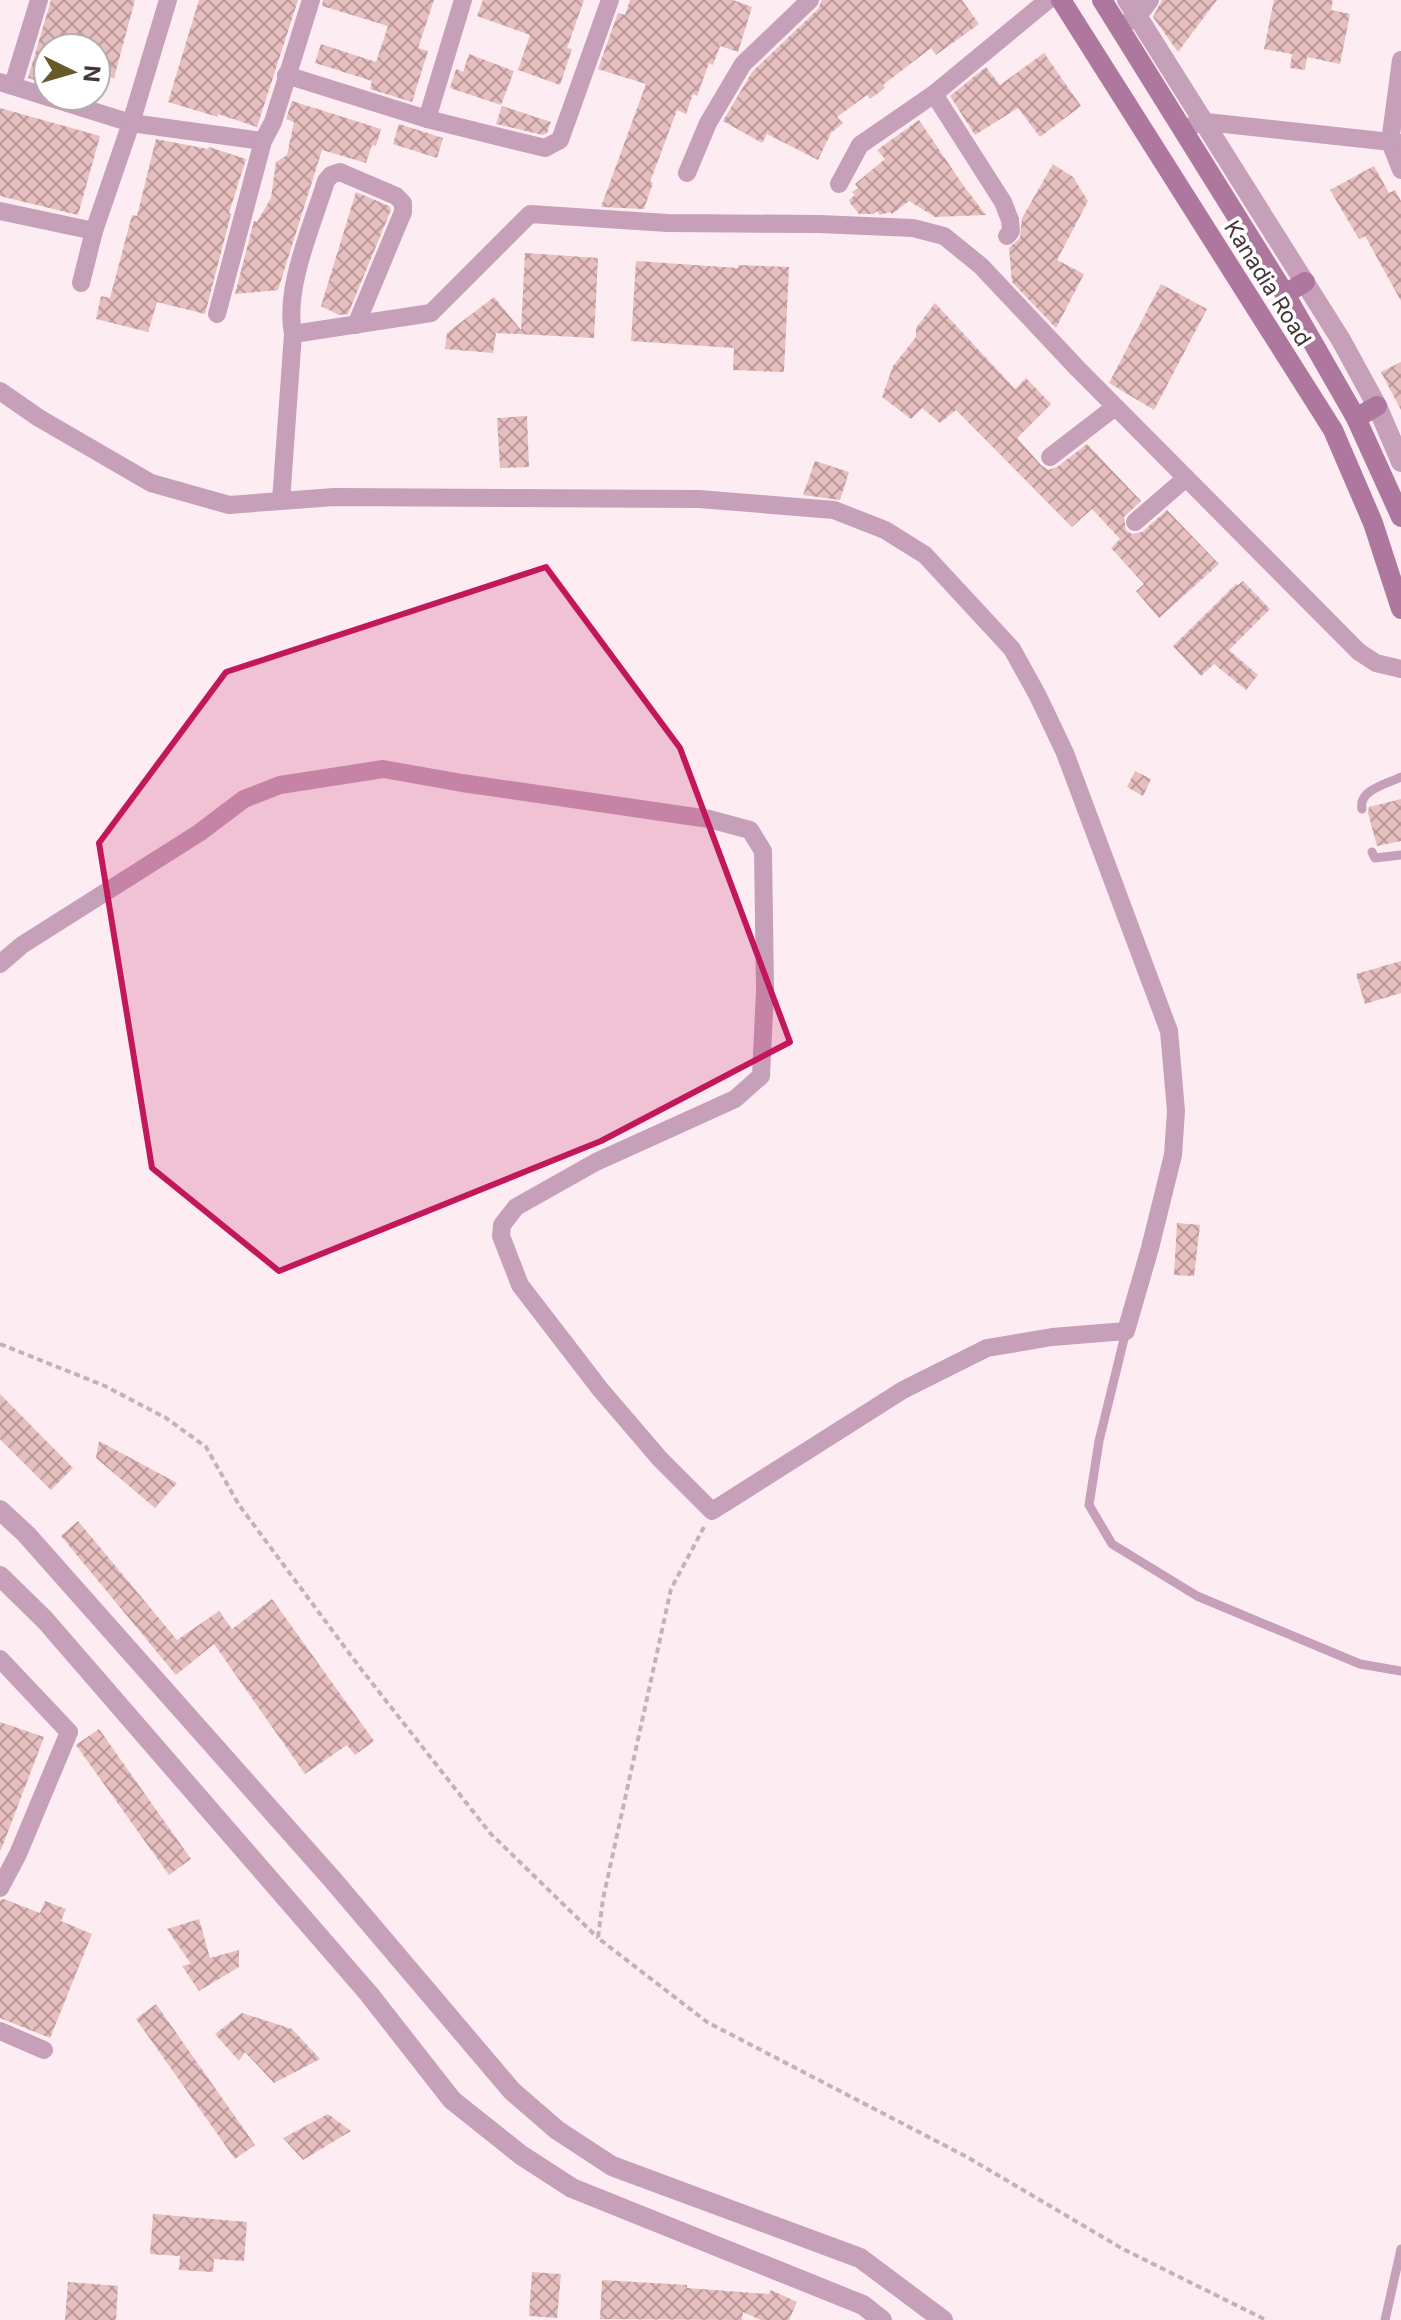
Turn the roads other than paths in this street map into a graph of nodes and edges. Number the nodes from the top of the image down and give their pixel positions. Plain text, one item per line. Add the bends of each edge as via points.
1 (39, 0) edge
2 (168, 0) edge
3 (311, 0) edge
4 (463, 0) edge
5 (610, 0) edge
6 (810, 0) edge
7 (1048, 0) edge
8 (1061, 0) edge
9 (1102, 0) edge
10 (1134, 11) edge
11 (1401, 60) edge
12 (286, 75) junction
13 (6, 84) edge
14 (934, 94) junction
15 (427, 119) junction
16 (1206, 122) junction
17 (131, 123) junction
18 (1182, 128) junction
19 (263, 141) junction
20 (1396, 143) edge
21 (1401, 170) edge
22 (687, 173) dead end
23 (839, 184) dead end
24 (0, 211) edge
25 (94, 231) junction
26 (1007, 236) dead end
27 (1305, 282) junction
28 (81, 283) dead end
29 (1285, 294) junction
30 (217, 314) dead end
31 (356, 325) junction
32 (293, 334) junction
33 (0, 391) edge
34 (1377, 406) junction
35 (1115, 407) junction
36 (1356, 418) junction
37 (1050, 457) dead end
38 (1401, 462) edge
39 (1186, 478) junction
40 (1396, 490) edge
41 (281, 501) junction
42 (1401, 517) edge
43 (1135, 522) dead end
44 (1401, 609) edge
45 (1401, 669) edge
46 (1401, 777) edge
47 (1362, 809) dead end
48 (1372, 852) dead end
49 (1401, 855) edge
50 (0, 964) edge
51 (1126, 1331) junction
52 (0, 1510) edge
53 (0, 1576) edge
54 (0, 1659) edge
55 (1401, 1671) edge
56 (4, 1868) edge
57 (0, 1888) edge
58 (0, 2031) edge
59 (44, 2050) dead end
60 (1401, 2249) edge
61 (882, 2320) edge
62 (943, 2320) edge
63 (1385, 2320) edge

1 - 13 street
2 - 17 street
3 - 12 street
4 - 15 street
5 - 15 street via 554,145 545,148
6 - 22 street via 743,64 708,123
7 - 14 street
8 - 44 main road, Kanadia Road via 1333,430 1373,523
9 - 10 main road, Kanadia Road
10 - 16 street
10 - 18 main road, Kanadia Road
11 - 20 street
12 - 15 street
12 - 19 street
13 - 17 street
14 - 23 street via 860,145
14 - 26 street via 1003,202 1010,220
16 - 18 street
16 - 20 street
16 - 27 street
17 - 19 street
17 - 25 street
18 - 29 main road, Kanadia Road
19 - 30 street
20 - 21 street
24 - 25 street
25 - 28 street
27 - 29 main road
27 - 34 street
29 - 36 main road, Kanadia Road
31 - 32 street
31 - 32 street via 403,203 340,172 326,181 292,293
31 - 35 street via 431,313 530,214 913,228 944,236 981,266
32 - 41 street
33 - 41 street via 151,483 229,505
34 - 36 main road
34 - 38 street
35 - 37 street
35 - 39 street
36 - 40 main road, Kanadia Road
39 - 43 street
39 - 45 street via 1359,652
40 - 42 main road, Kanadia Road
41 - 51 street via 449,496 699,499 834,510 885,530 925,555 1012,649 1038,696 1065,753 1169,1031 1176,1111 1173,1155
46 - 47 lane via 1364,795
48 - 49 lane via 1382,859
50 - 51 street via 244,799 280,785 383,769 709,819 750,830 763,851 761,1076 735,1099 596,1162 516,1207 502,1225 501,1236 520,1285 660,1459 712,1511 903,1390 987,1348
51 - 55 lane via 1089,1505 1112,1544 1197,1596 1360,1664
52 - 62 street via 311,1856 512,2091 557,2130 612,2166 860,2258
53 - 61 street via 45,1620 369,1994 452,2100 572,2188 863,2305
54 - 56 street via 69,1732 18,1854
56 - 57 street
58 - 59 street
60 - 63 lane

